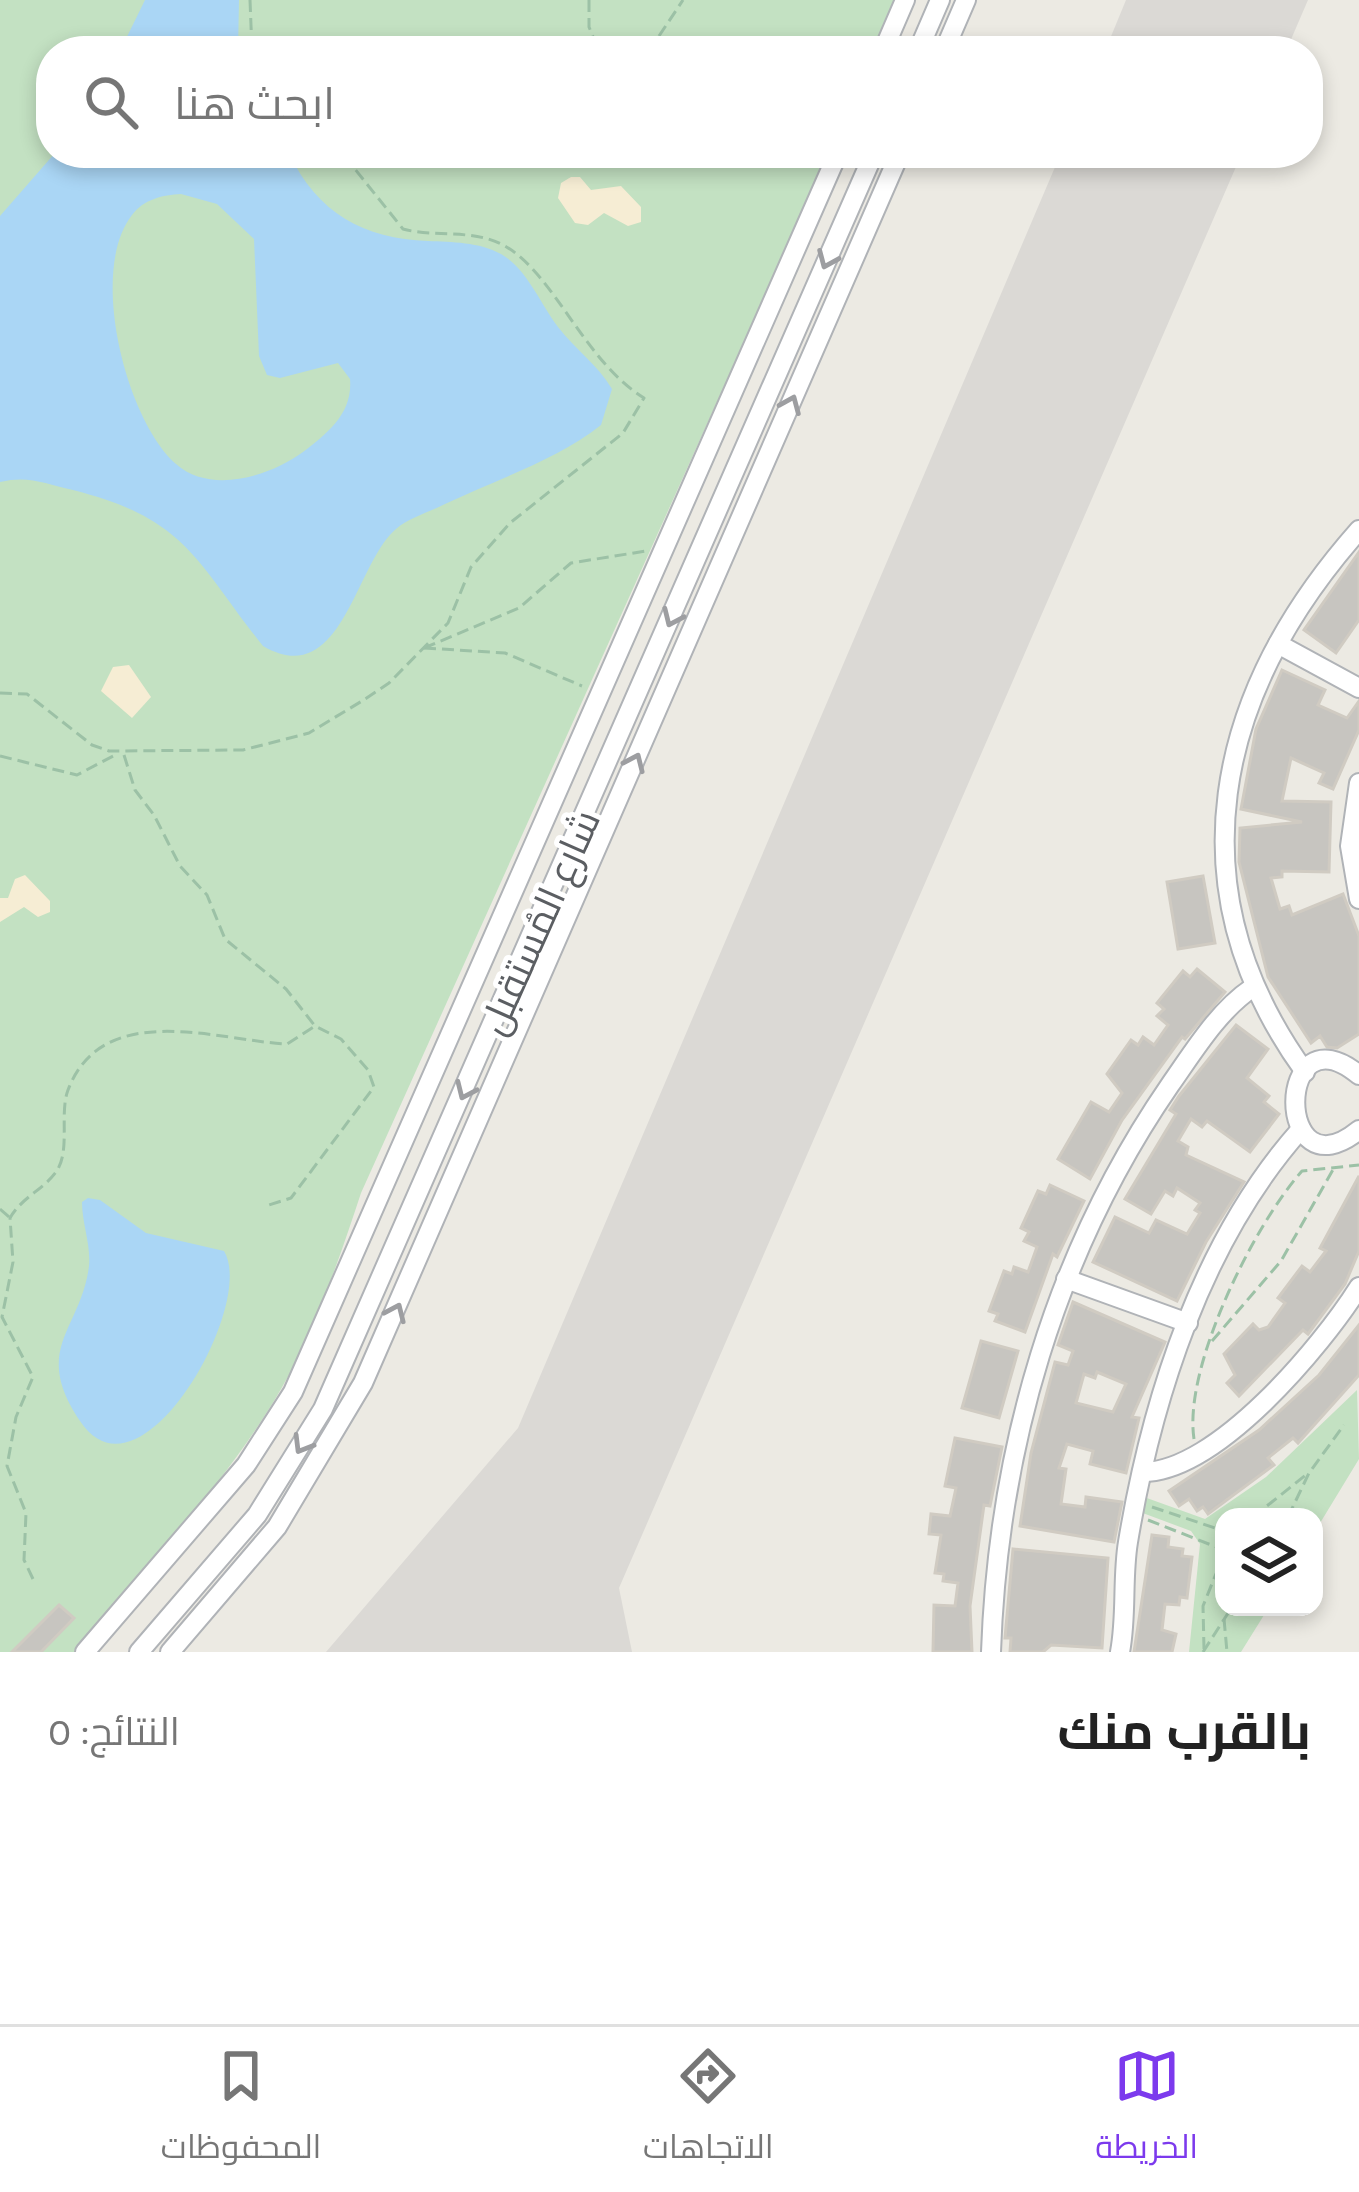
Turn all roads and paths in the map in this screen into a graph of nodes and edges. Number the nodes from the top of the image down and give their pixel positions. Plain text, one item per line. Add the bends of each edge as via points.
1 (250, 0) edge
2 (589, 0) edge
3 (683, 0) edge
4 (905, 0) edge
5 (940, 0) edge
6 (966, 0) edge
7 (251, 36) edge
8 (593, 36) edge
9 (660, 36) edge
10 (889, 36) edge
11 (924, 36) edge
12 (950, 36) edge
13 (354, 168) edge
14 (831, 168) edge
15 (867, 168) edge
16 (893, 168) edge
17 (1359, 530) edge
18 (664, 549) junction
19 (1278, 644) junction
20 (423, 648) junction
21 (1359, 688) edge
22 (0, 693) edge
23 (600, 694) junction
24 (122, 751) junction
25 (0, 756) edge
26 (1359, 783) edge
27 (1359, 899) edge
28 (1252, 988) junction
29 (315, 1026) junction
30 (1357, 1068) edge
31 (1305, 1072) junction
32 (1301, 1129) junction
33 (1359, 1130) edge
34 (1359, 1165) edge
35 (1335, 1167) junction
36 (269, 1205) dead end
37 (0, 1209) edge
38 (10, 1218) junction
39 (1066, 1279) junction
40 (1359, 1287) edge
41 (1188, 1323) junction
42 (1208, 1344) junction
43 (1344, 1425) dead end
44 (1196, 1453) junction
45 (1142, 1472) junction
46 (1310, 1473) junction
47 (1135, 1508) junction
48 (1265, 1508) edge
49 (1292, 1508) edge
50 (1215, 1529) edge
51 (1215, 1548) edge
52 (1215, 1575) edge
53 (33, 1579) dead end
54 (1226, 1616) edge
55 (1224, 1619) junction
56 (1203, 1650) edge
57 (85, 1652) edge
58 (139, 1652) edge
59 (170, 1652) edge
60 (991, 1652) edge
61 (1120, 1652) edge
62 (1227, 1652) edge

1 - 7 path
2 - 8 path
3 - 9 path
4 - 10 street
5 - 11 street
6 - 12 street
13 - 20 path via 403,229 490,240 519,256 575,332 644,398 623,433 510,523 471,567 448,622
14 - 18 street
15 -> 58 street, شارع المُستقبل via 323,1409 257,1515
59 -> 16 street, شارع المُستقبل via 277,1527 364,1383
17 - 19 street
18 - 20 path via 571,563 519,608
18 - 23 street
19 - 21 street
19 - 28 street via 1243,726 1223,814 1227,899
20 - 23 path via 505,653
20 - 24 path via 389,683 309,733 243,750
22 - 24 path via 27,694 92,745
23 - 57 street via 283,1411
24 - 25 path via 77,775
24 - 29 path via 135,790 207,895 225,939 286,989
26 - 27 street via 1350,847
28 - 31 street
28 - 39 street via 1228,1007 1160,1100
29 - 36 path via 356,1054 374,1087 291,1198
29 - 38 path via 287,1044 198,1029 104,1048 68,1090 58,1169
30 - 31 street via 1323,1064
31 - 32 street via 1292,1100
32 - 33 street via 1331,1142
32 - 41 street via 1234,1228
34 - 35 path
35 - 42 path via 1281,1261
35 - 42 path via 1296,1177
37 - 38 path
38 - 53 path via 13,1262 2,1317 33,1377 7,1466 26,1513
39 - 41 street
39 - 60 street via 1015,1445
40 - 44 street via 1291,1374
41 - 45 street
42 - 44 path via 1193,1393
43 - 46 path
44 - 45 street via 1172,1468
45 - 47 street
46 - 48 path
46 - 49 path
47 - 50 path
47 - 51 path
47 - 61 street
52 - 56 path via 1203,1606
54 - 55 path
55 - 56 path
55 - 62 path

